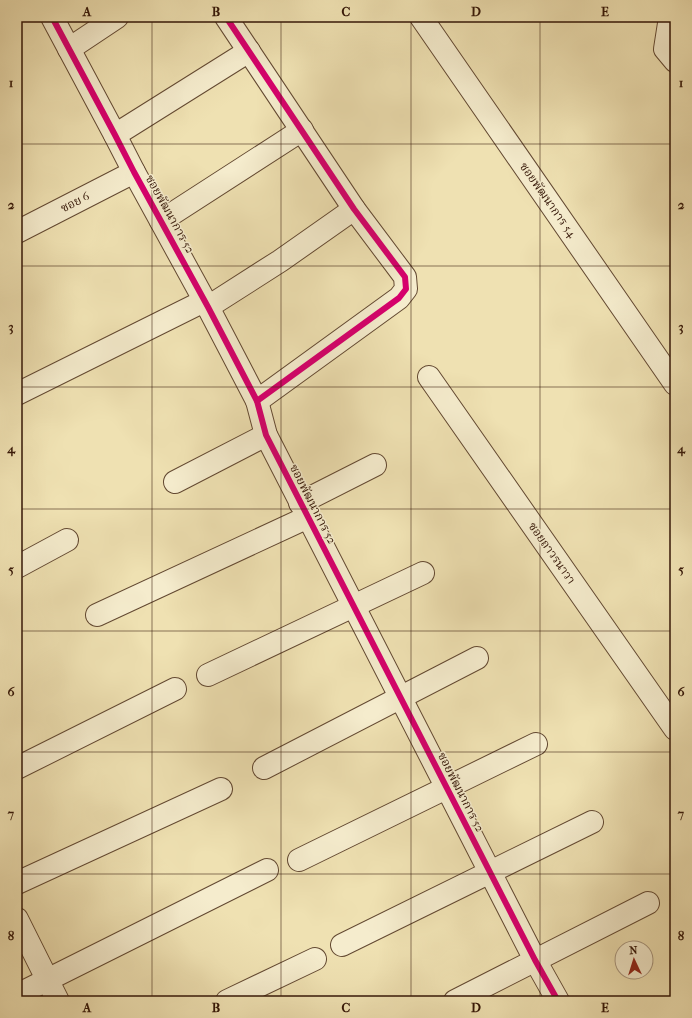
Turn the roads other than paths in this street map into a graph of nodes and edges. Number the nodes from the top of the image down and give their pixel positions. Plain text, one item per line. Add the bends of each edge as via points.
1 (52, 17) edge
2 (117, 17) edge
3 (226, 17) edge
4 (421, 17) edge
5 (670, 17) edge
6 (69, 49) junction
7 (249, 51) junction
8 (675, 61) edge
9 (302, 130) junction
10 (115, 135) junction
11 (134, 172) junction
12 (354, 209) junction
13 (161, 220) junction
14 (17, 232) edge
15 (206, 304) junction
16 (430, 377) dead end
17 (675, 384) edge
18 (17, 394) edge
19 (257, 401) junction
20 (266, 435) junction
21 (376, 465) dead end
22 (175, 482) dead end
23 (304, 510) junction
24 (67, 540) dead end
25 (17, 566) edge
26 (423, 572) dead end
27 (353, 606) junction
28 (97, 615) dead end
29 (477, 658) dead end
30 (208, 676) dead end
31 (175, 688) dead end
32 (400, 698) junction
33 (675, 729) edge
34 (536, 744) dead end
35 (17, 768) edge
36 (264, 768) dead end
37 (446, 788) junction
38 (221, 789) dead end
39 (592, 822) dead end
40 (299, 860) dead end
41 (267, 870) dead end
42 (490, 872) junction
43 (17, 883) edge
44 (648, 903) dead end
45 (17, 919) edge
46 (342, 945) dead end
47 (315, 959) dead end
48 (535, 960) junction
49 (47, 979) junction
50 (17, 995) edge
51 (58, 1001) edge
52 (227, 1001) edge
53 (455, 1001) edge
54 (558, 1001) edge

1 - 6 street, ซอยพัฒนาการ 52
2 - 6 street
3 - 7 street
4 - 17 street, ซอยพัฒนาการ 54
5 - 8 street via 665,49
6 - 10 street, ซอยพัฒนาการ 52
7 - 9 street
7 - 10 street
9 - 12 street
9 - 13 street
10 - 11 street, ซอยพัฒนาการ 52
11 - 13 street, ซอยพัฒนาการ 52
11 - 14 street, ซอย 6
12 - 15 street via 280,261
12 - 19 street via 405,277 406,289 399,298
13 - 15 street, ซอยพัฒนาการ 52
15 - 18 street
15 - 19 street, ซอยพัฒนาการ 52
16 - 33 street, ซอยถาวรนาวา
19 - 20 street, ซอยพัฒนาการ 52
20 - 22 street
20 - 23 street, ซอยพัฒนาการ 52
21 - 23 street
23 - 27 street, ซอยพัฒนาการ 52
23 - 28 street
24 - 25 street
26 - 27 street
27 - 30 street
27 - 32 street, ซอยพัฒนาการ 52
29 - 32 street
31 - 35 street
32 - 36 street
32 - 37 street, ซอยพัฒนาการ 52
34 - 37 street
37 - 40 street
37 - 42 street, ซอยพัฒนาการ 52
38 - 43 street
39 - 42 street
41 - 49 street
42 - 46 street
42 - 48 street, ซอยพัฒนาการ 52
44 - 48 street
45 - 49 street
47 - 52 street
48 - 53 street
48 - 54 street, ซอยพัฒนาการ 52
49 - 50 street
49 - 51 street

